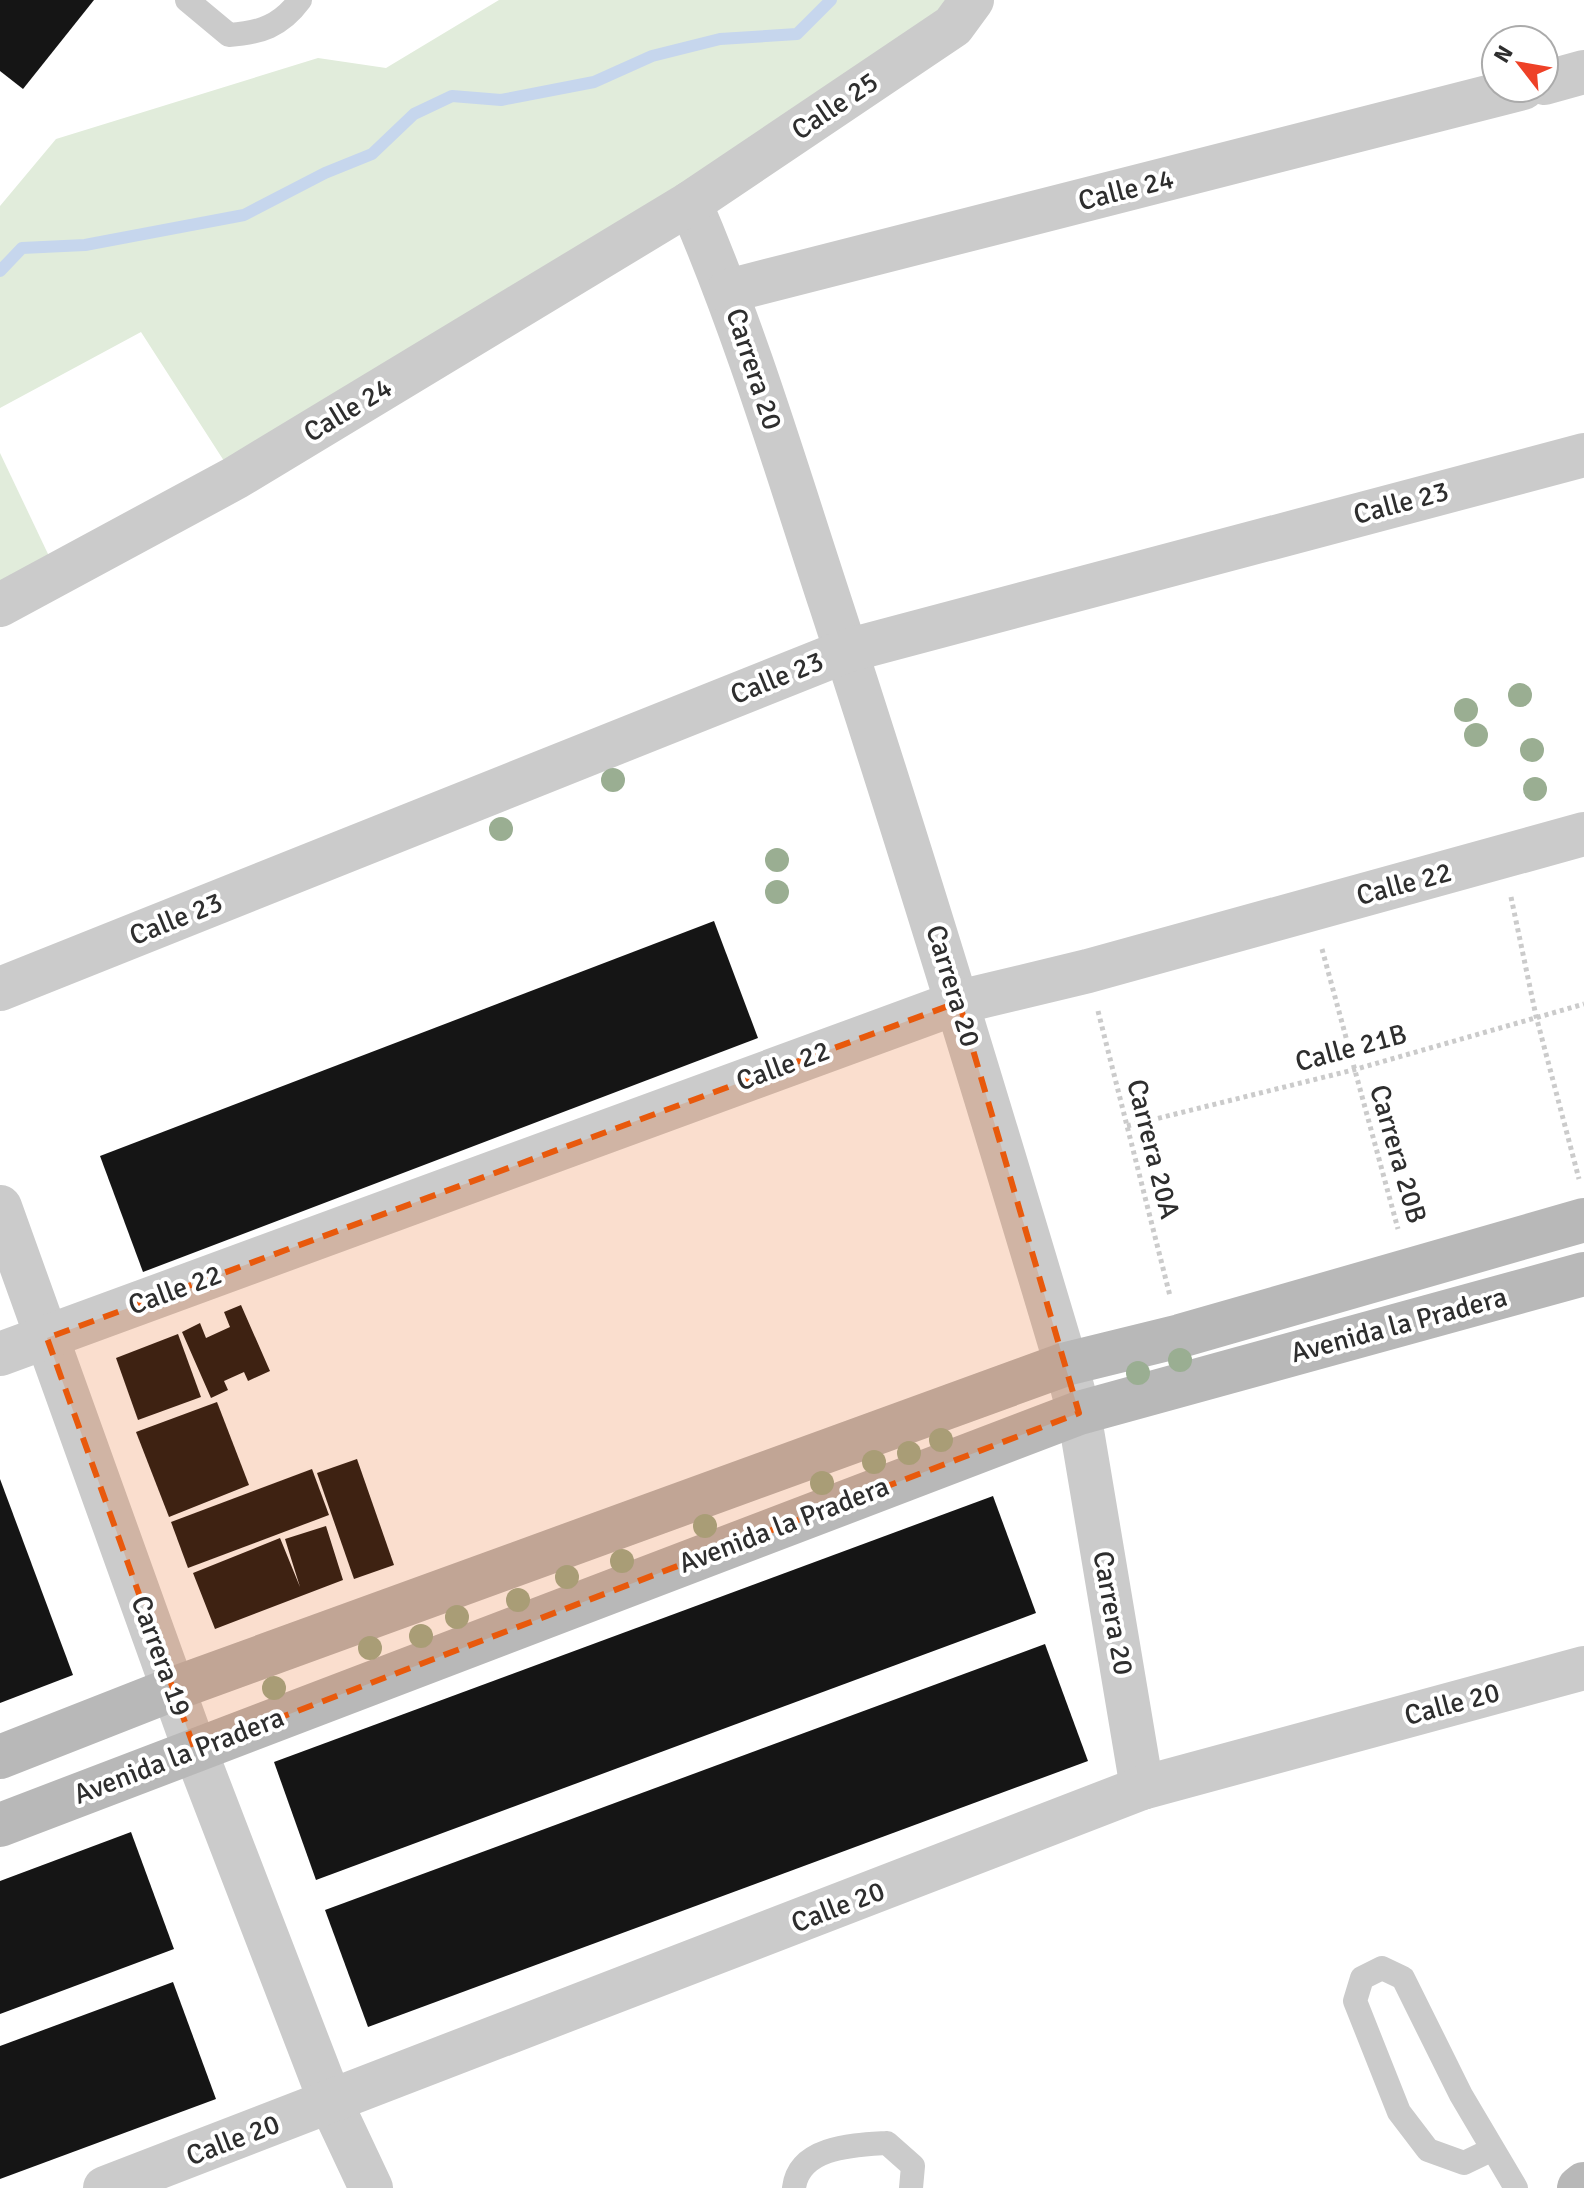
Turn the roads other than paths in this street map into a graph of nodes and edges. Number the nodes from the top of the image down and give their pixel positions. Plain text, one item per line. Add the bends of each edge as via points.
1 (187, 0) edge
2 (300, 0) edge
3 (972, 0) edge
4 (1584, 72) edge
5 (1560, 79) edge
6 (1480, 99) edge
7 (690, 203) junction
8 (728, 291) junction
9 (1584, 455) edge
10 (0, 605) edge
11 (846, 651) junction
12 (1584, 834) edge
13 (0, 989) edge
14 (959, 1002) junction
15 (1582, 1202) edge
16 (0, 1207) edge
17 (1584, 1274) edge
18 (47, 1338) junction
19 (0, 1354) edge
20 (1066, 1364) junction
21 (1079, 1413) junction
22 (1584, 1668) edge
23 (173, 1689) junction
24 (195, 1750) junction
25 (0, 1757) edge
26 (1142, 1788) junction
27 (0, 1825) edge
28 (331, 2103) junction
29 (1491, 2150) junction
30 (1584, 2184) edge
31 (105, 2188) edge
32 (371, 2188) edge
33 (794, 2188) edge
34 (911, 2188) edge
35 (1516, 2188) edge
36 (1579, 2188) edge

1 - 2 lane via 229,35 259,33 288,16
3 - 7 street, Calle 25 via 953,26
4 - 5 street
6 - 8 street, Calle 24
7 - 8 street, Carrera 20
7 - 10 street, Calle 24 via 235,478
8 - 11 street, Carrera 20
9 - 11 street, Calle 23
11 - 13 street, Calle 23
11 - 14 street, Carrera 20
12 - 14 street, Calle 22
14 - 18 street, Calle 22
14 - 20 street, Carrera 20
15 - 20 street, Avenida la Pradera via 1410,1270
16 - 18 street, Carrera 19
17 - 21 street, Avenida la Pradera
18 - 19 street, Calle 22
18 - 23 street, Carrera 19
20 - 21 street, Carrera 20
20 - 23 street, Avenida la Pradera
21 - 24 street, Avenida la Pradera
21 - 26 street, Carrera 20
22 - 26 street, Calle 20
23 - 24 street, Carrera 19
23 - 25 street, Avenida la Pradera
24 - 27 street, Avenida la Pradera
24 - 28 street, Carrera 19
26 - 28 street, Calle 20
28 - 31 street, Calle 20
28 - 32 street, Carrera 19
29 - 29 lane via 1464,2163 1428,2150 1399,2112 1355,2001 1362,1978 1382,1968 1403,1978
29 - 35 lane
30 - 36 street
33 - 34 lane via 809,2163 835,2147 887,2143 913,2166

